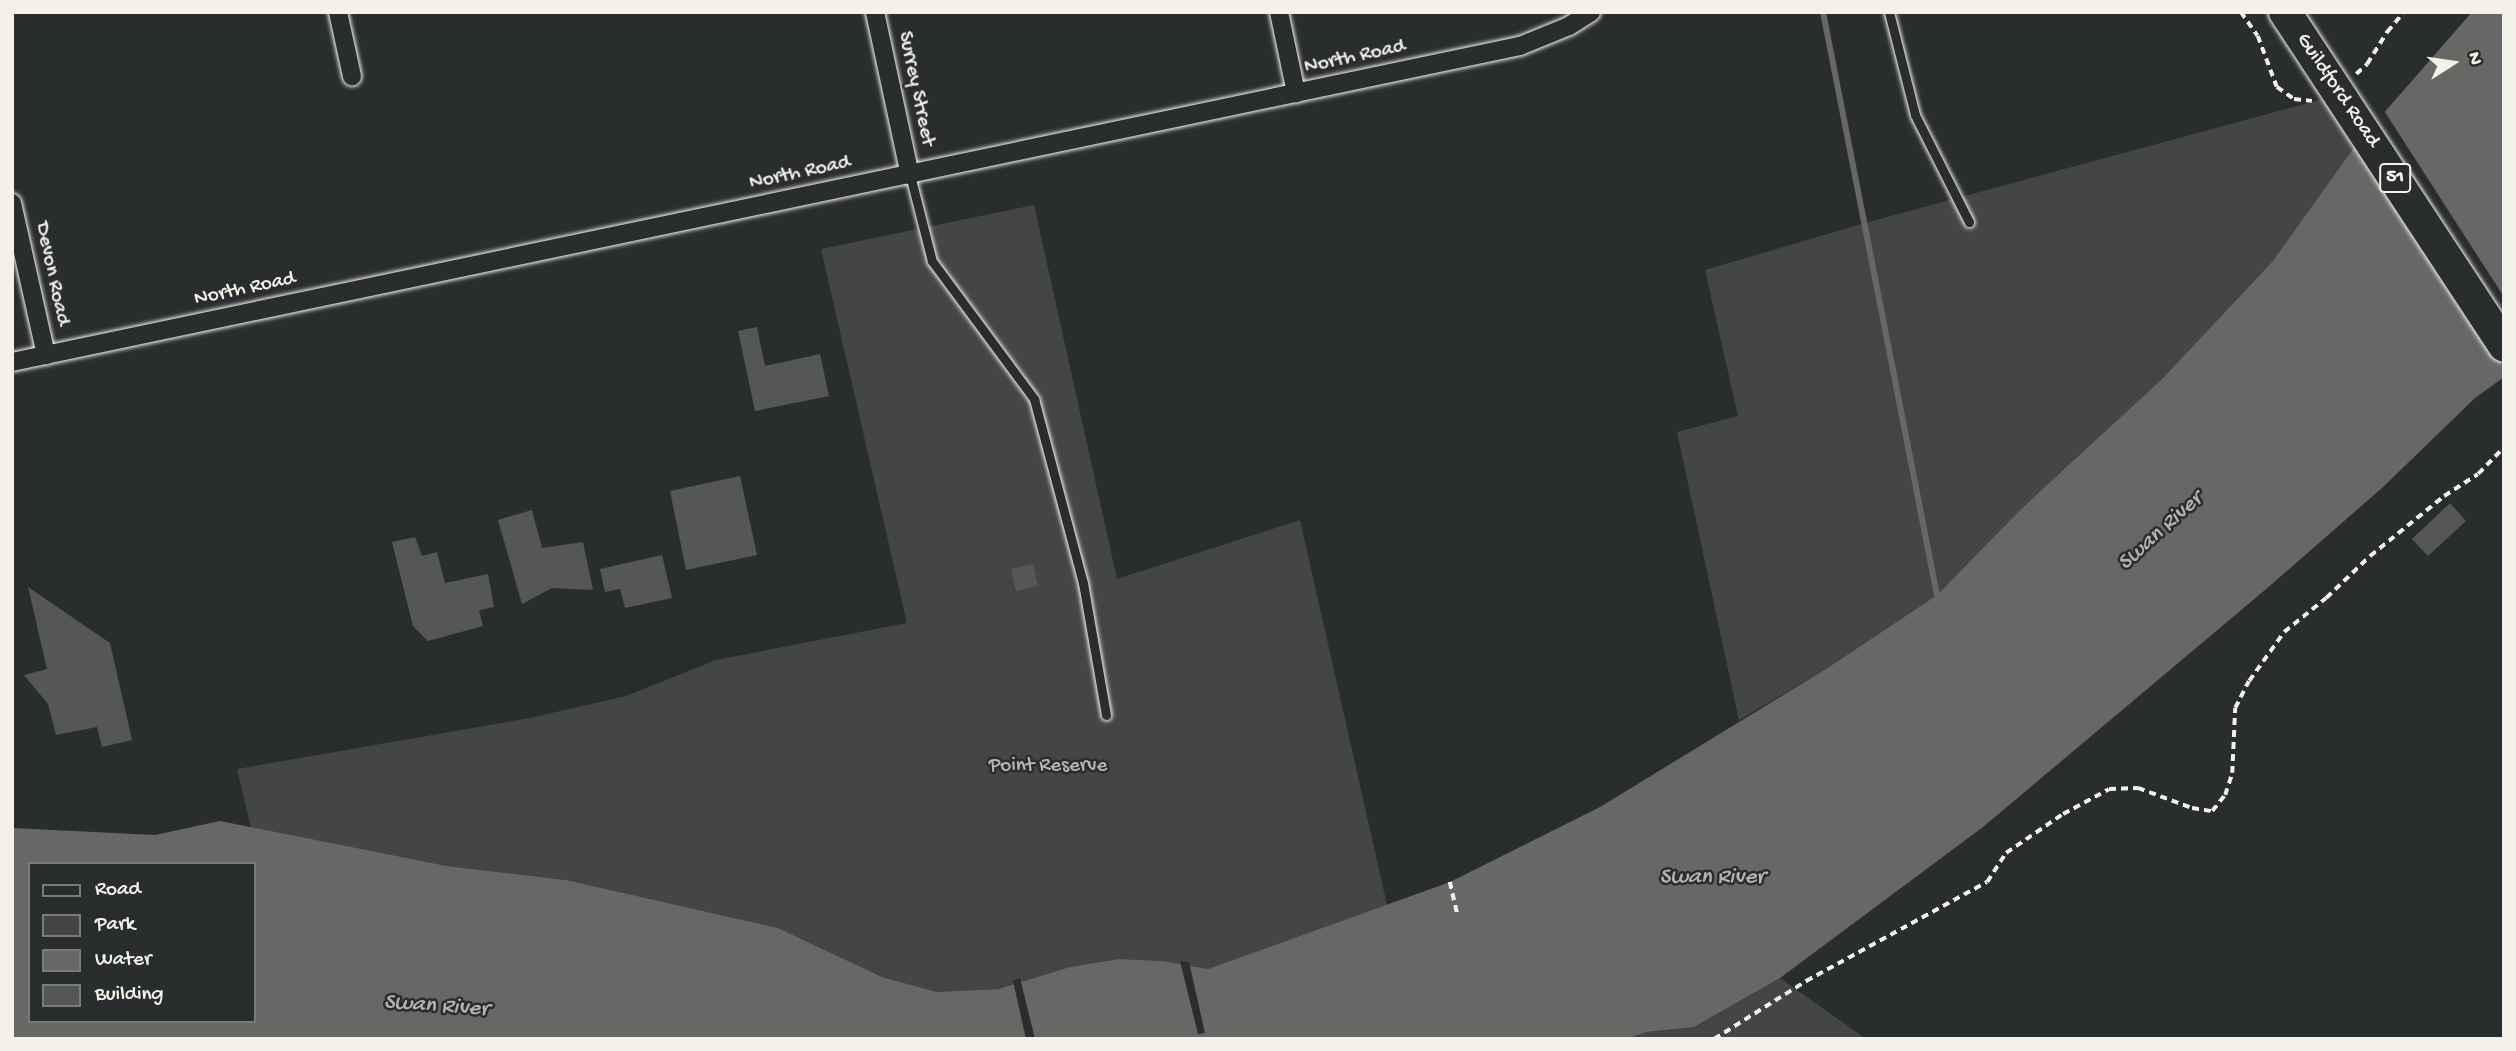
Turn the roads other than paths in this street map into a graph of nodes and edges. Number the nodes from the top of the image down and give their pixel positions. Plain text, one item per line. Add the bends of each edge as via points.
1 (338, 12) edge
2 (875, 12) edge
3 (1279, 12) edge
4 (1591, 12) edge
5 (1889, 12) edge
6 (2285, 12) edge
7 (352, 76) dead end
8 (1296, 93) junction
9 (910, 175) junction
10 (12, 203) edge
11 (1969, 222) dead end
12 (2504, 345) edge
13 (46, 355) junction
14 (12, 362) edge
15 (1107, 715) dead end

1 - 7 street
2 - 9 street, Surrey Street
3 - 8 street
4 - 8 street, North Road via 1558,32 1520,46
5 - 11 lane via 1915,115
6 - 12 highway, Guildford Road / 51, bridge
8 - 9 street, North Road
9 - 13 street, North Road
9 - 15 lane via 932,261 1034,399 1083,583
10 - 13 street, Devon Road
13 - 14 street, North Road

